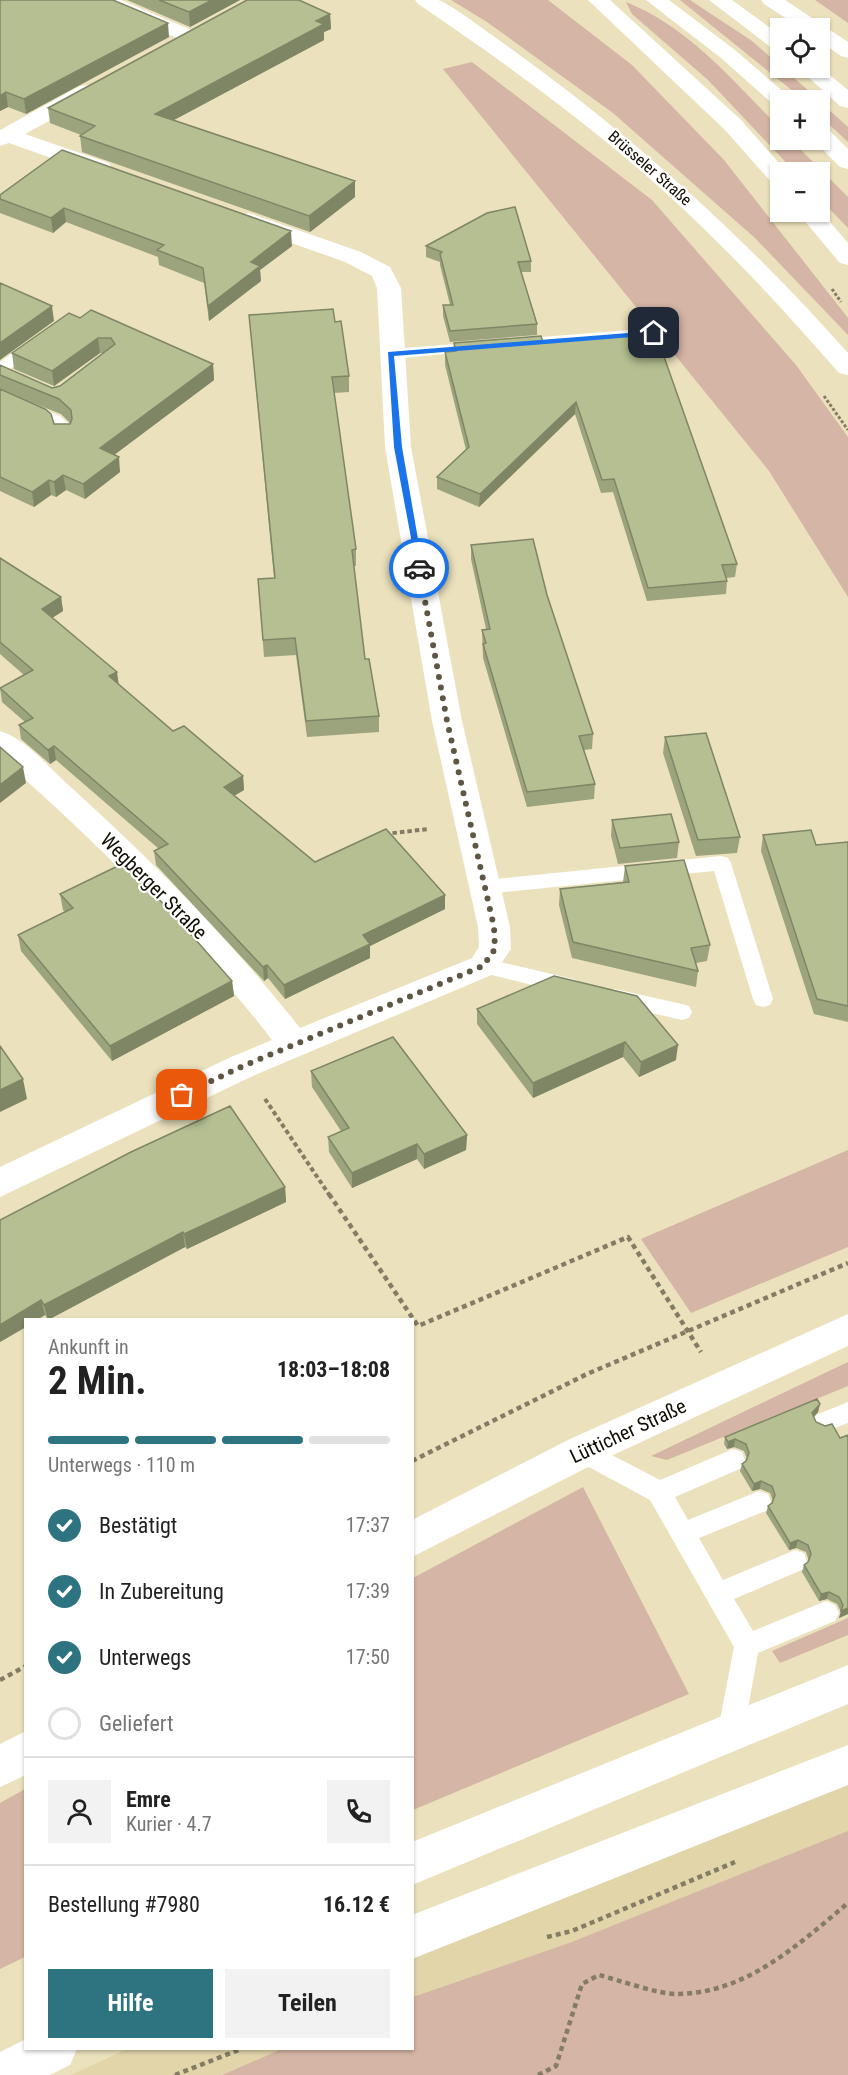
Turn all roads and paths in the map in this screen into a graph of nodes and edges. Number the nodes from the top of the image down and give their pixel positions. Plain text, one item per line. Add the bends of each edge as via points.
1 (103, 0) edge
2 (425, 0) edge
3 (598, 0) edge
4 (656, 0) edge
5 (719, 0) edge
6 (771, 0) edge
7 (799, 18) edge
8 (210, 26) edge
9 (189, 36) junction
10 (770, 38) edge
11 (830, 39) edge
12 (169, 47) edge
13 (848, 52) edge
14 (821, 78) edge
15 (108, 80) edge
16 (770, 90) edge
17 (848, 101) edge
18 (3, 137) edge
19 (830, 144) edge
20 (848, 162) edge
21 (770, 167) edge
22 (129, 178) edge
23 (230, 213) edge
24 (817, 222) edge
25 (848, 258) edge
26 (654, 333) dead end
27 (48, 335) edge
28 (390, 354) junction
29 (848, 368) edge
30 (0, 370) edge
31 (16, 378) edge
32 (0, 395) edge
33 (64, 435) edge
34 (0, 741) edge
35 (470, 824) junction
36 (376, 838) edge
37 (486, 887) junction
38 (483, 966) junction
39 (763, 999) dead end
40 (682, 1012) dead end
41 (294, 1044) junction
42 (243, 1066) junction
43 (0, 1183) edge
44 (848, 1263) edge
45 (678, 1316) dead end
46 (412, 1318) edge
47 (414, 1322) edge
48 (848, 1329) edge
49 (583, 1451) junction
50 (414, 1460) edge
51 (733, 1460) dead end
52 (659, 1492) junction
53 (759, 1502) dead end
54 (683, 1533) junction
55 (414, 1539) edge
56 (795, 1561) dead end
57 (717, 1594) junction
58 (826, 1613) dead end
59 (747, 1647) junction
60 (24, 1667) edge
61 (0, 1680) edge
62 (848, 1684) edge
63 (731, 1730) junction
64 (24, 1752) edge
65 (848, 1765) edge
66 (0, 1767) edge
67 (414, 1863) edge
68 (848, 1903) edge
69 (414, 1936) edge
70 (52, 2050) edge
71 (238, 2050) edge
72 (2, 2075) edge
73 (176, 2075) edge
74 (538, 2075) edge

1 - 9 main road
2 - 29 main road, Brüsseler Straße via 572,102 645,162 721,230
3 - 21 main road via 733,125
4 - 16 main road
5 - 10 main road
6 - 7 main road
8 - 9 main road
9 - 12 main road
11 - 13 main road
14 - 17 main road
15 - 18 main road
18 - 22 main road
19 - 20 main road
23 - 28 main road via 353,256 382,272 389,288
24 - 25 main road
26 - 28 lane
27 - 30 lane
28 - 35 main road via 398,447 447,721
30 - 31 lane
32 - 33 lane via 54,419 63,426
34 - 41 main road, Wegberger Straße via 69,801 190,919
35 - 36 path
35 - 37 main road
37 - 38 main road via 495,949
37 - 39 lane via 721,863
38 - 40 lane
38 - 41 main road
41 - 42 main road
42 - 43 main road
42 - 46 path
44 - 50 path via 587,1374
45 - 47 path via 628,1237 417,1326
48 - 49 main road, Lütticher Straße
49 - 52 lane
49 - 55 main road, Lütticher Straße
51 - 52 lane
52 - 54 lane
53 - 54 lane
54 - 57 lane
56 - 57 lane
57 - 59 lane
58 - 59 lane
59 - 63 lane
60 - 61 path
62 - 63 main road
63 - 67 main road
64 - 66 main road
65 - 69 main road
68 - 74 path via 763,1969 722,1988 674,1994 599,1975 582,1984 556,2066
70 - 72 main road
71 - 73 path

